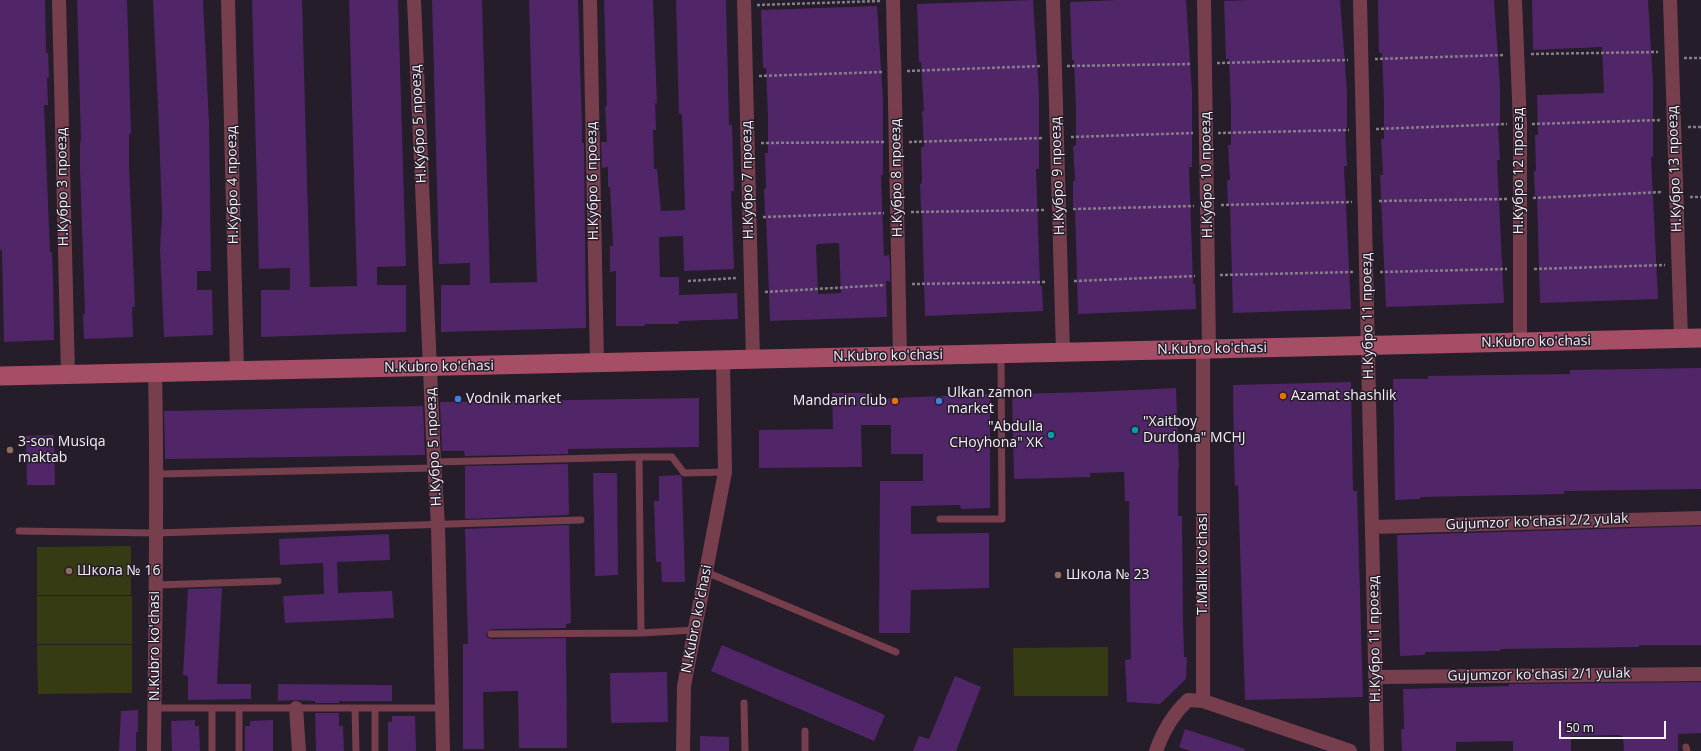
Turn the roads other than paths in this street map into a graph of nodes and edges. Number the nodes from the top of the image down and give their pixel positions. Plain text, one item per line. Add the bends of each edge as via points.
1 (59, 0) edge
2 (228, 0) edge
3 (414, 0) edge
4 (590, 0) edge
5 (893, 0) edge
6 (1053, 0) edge
7 (1204, 0) edge
8 (1360, 0) edge
9 (1515, 0) edge
10 (1670, 0) edge
11 (744, 3) edge
12 (1701, 338) edge
13 (1681, 339) junction
14 (1520, 342) junction
15 (1368, 346) junction
16 (1206, 349) junction
17 (1063, 352) junction
18 (1001, 354) junction
19 (900, 356) junction
20 (753, 360) junction
21 (723, 361) junction
22 (597, 363) junction
23 (430, 367) junction
24 (237, 371) junction
25 (155, 373) junction
26 (68, 375) junction
27 (0, 376) edge
28 (639, 457) junction
29 (434, 465) junction
30 (725, 472) junction
31 (158, 474) junction
32 (1701, 518) edge
33 (940, 519) dead end
34 (581, 520) dead end
35 (438, 525) junction
36 (1373, 527) junction
37 (19, 531) dead end
38 (155, 533) junction
39 (706, 572) junction
40 (278, 581) dead end
41 (155, 585) junction
42 (695, 630) junction
43 (641, 633) junction
44 (491, 634) dead end
45 (896, 652) dead end
46 (1701, 674) edge
47 (1376, 677) junction
48 (1203, 701) junction
49 (744, 703) dead end
50 (154, 708) junction
51 (212, 708) junction
52 (239, 708) junction
53 (296, 708) junction
54 (355, 708) junction
55 (375, 708) junction
56 (441, 708) junction
57 (805, 731) dead end
58 (154, 751) edge
59 (212, 751) edge
60 (240, 751) edge
61 (299, 751) edge
62 (356, 751) edge
63 (375, 751) edge
64 (443, 751) edge
65 (683, 751) edge
66 (744, 751) edge
67 (805, 751) edge
68 (1156, 751) edge
69 (1350, 751) edge
70 (1378, 751) edge

1 - 26 street, Н.Кубро 3 проезд
2 - 24 street, Н.Кубро 4 проезд
3 - 23 street, Н.Кубро 5 проезд
4 - 22 street, Н.Кубро 6 проезд
5 - 19 street, Н.Кубро 8 проезд
6 - 17 street, Н.Кубро 9 проезд
7 - 16 street, Н.Кубро 10 проезд
8 - 15 street, Н.Кубро 11 проезд
9 - 14 street, Н.Кубро 12 проезд via 1520,124
10 - 13 street, Н.Кубро 13 проезд
11 - 20 street, Н.Кубро 7 проезд
12 - 13 street, N.Kubro ko'chasi
13 - 14 street, N.Kubro ko'chasi
14 - 15 street, N.Kubro ko'chasi
15 - 16 street, N.Kubro ko'chasi
15 - 36 street, Н.Кубро 11 проезд
16 - 17 street, N.Kubro ko'chasi
16 - 48 street, T.Malik ko'chasi
17 - 18 street, N.Kubro ko'chasi
18 - 19 street, N.Kubro ko'chasi
18 - 33 lane via 1002,519
19 - 20 street, N.Kubro ko'chasi
20 - 21 street, N.Kubro ko'chasi
21 - 22 street, N.Kubro ko'chasi
21 - 30 street, N.Kubro ko'chasi
22 - 23 street, N.Kubro ko'chasi
23 - 24 street, N.Kubro ko'chasi
23 - 29 street, Н.Кубро 5 проезд
24 - 25 street, N.Kubro ko'chasi
25 - 26 street, N.Kubro ko'chasi
25 - 31 street, N.Kubro ko'chasi
26 - 27 street, N.Kubro ko'chasi
28 - 29 lane
28 - 30 lane via 672,457 684,473
28 - 43 lane
29 - 31 lane
29 - 35 street, Н.Кубро 5 проезд
30 - 39 street, N.Kubro ko'chasi
31 - 38 street, N.Kubro ko'chasi
32 - 36 street, Gujumzor ko'chasi 2/2 yulak
34 - 35 lane
35 - 38 lane
35 - 56 street, Н.Кубро 5 проезд
36 - 47 street, Н.Кубро 11 проезд
37 - 38 lane
38 - 41 street, N.Kubro ko'chasi
39 - 42 street, N.Kubro ko'chasi
39 - 45 lane
40 - 41 lane
41 - 50 street, N.Kubro ko'chasi
42 - 43 lane
42 - 65 street, N.Kubro ko'chasi via 684,686
43 - 44 lane
46 - 47 street, Gujumzor ko'chasi 2/1 yulak
47 - 70 street, Н.Кубро 11 проезд
48 - 68 street via 1188,700 1176,711 1160,738
48 - 69 street
49 - 66 lane
50 - 51 lane
50 - 58 street, N.Kubro ko'chasi
51 - 52 lane
51 - 59 lane
52 - 53 lane
52 - 60 lane
53 - 54 lane
53 - 61 street
54 - 55 lane
54 - 62 lane
55 - 56 lane
55 - 63 lane
56 - 64 street, Н.Кубро 5 проезд
57 - 67 lane

